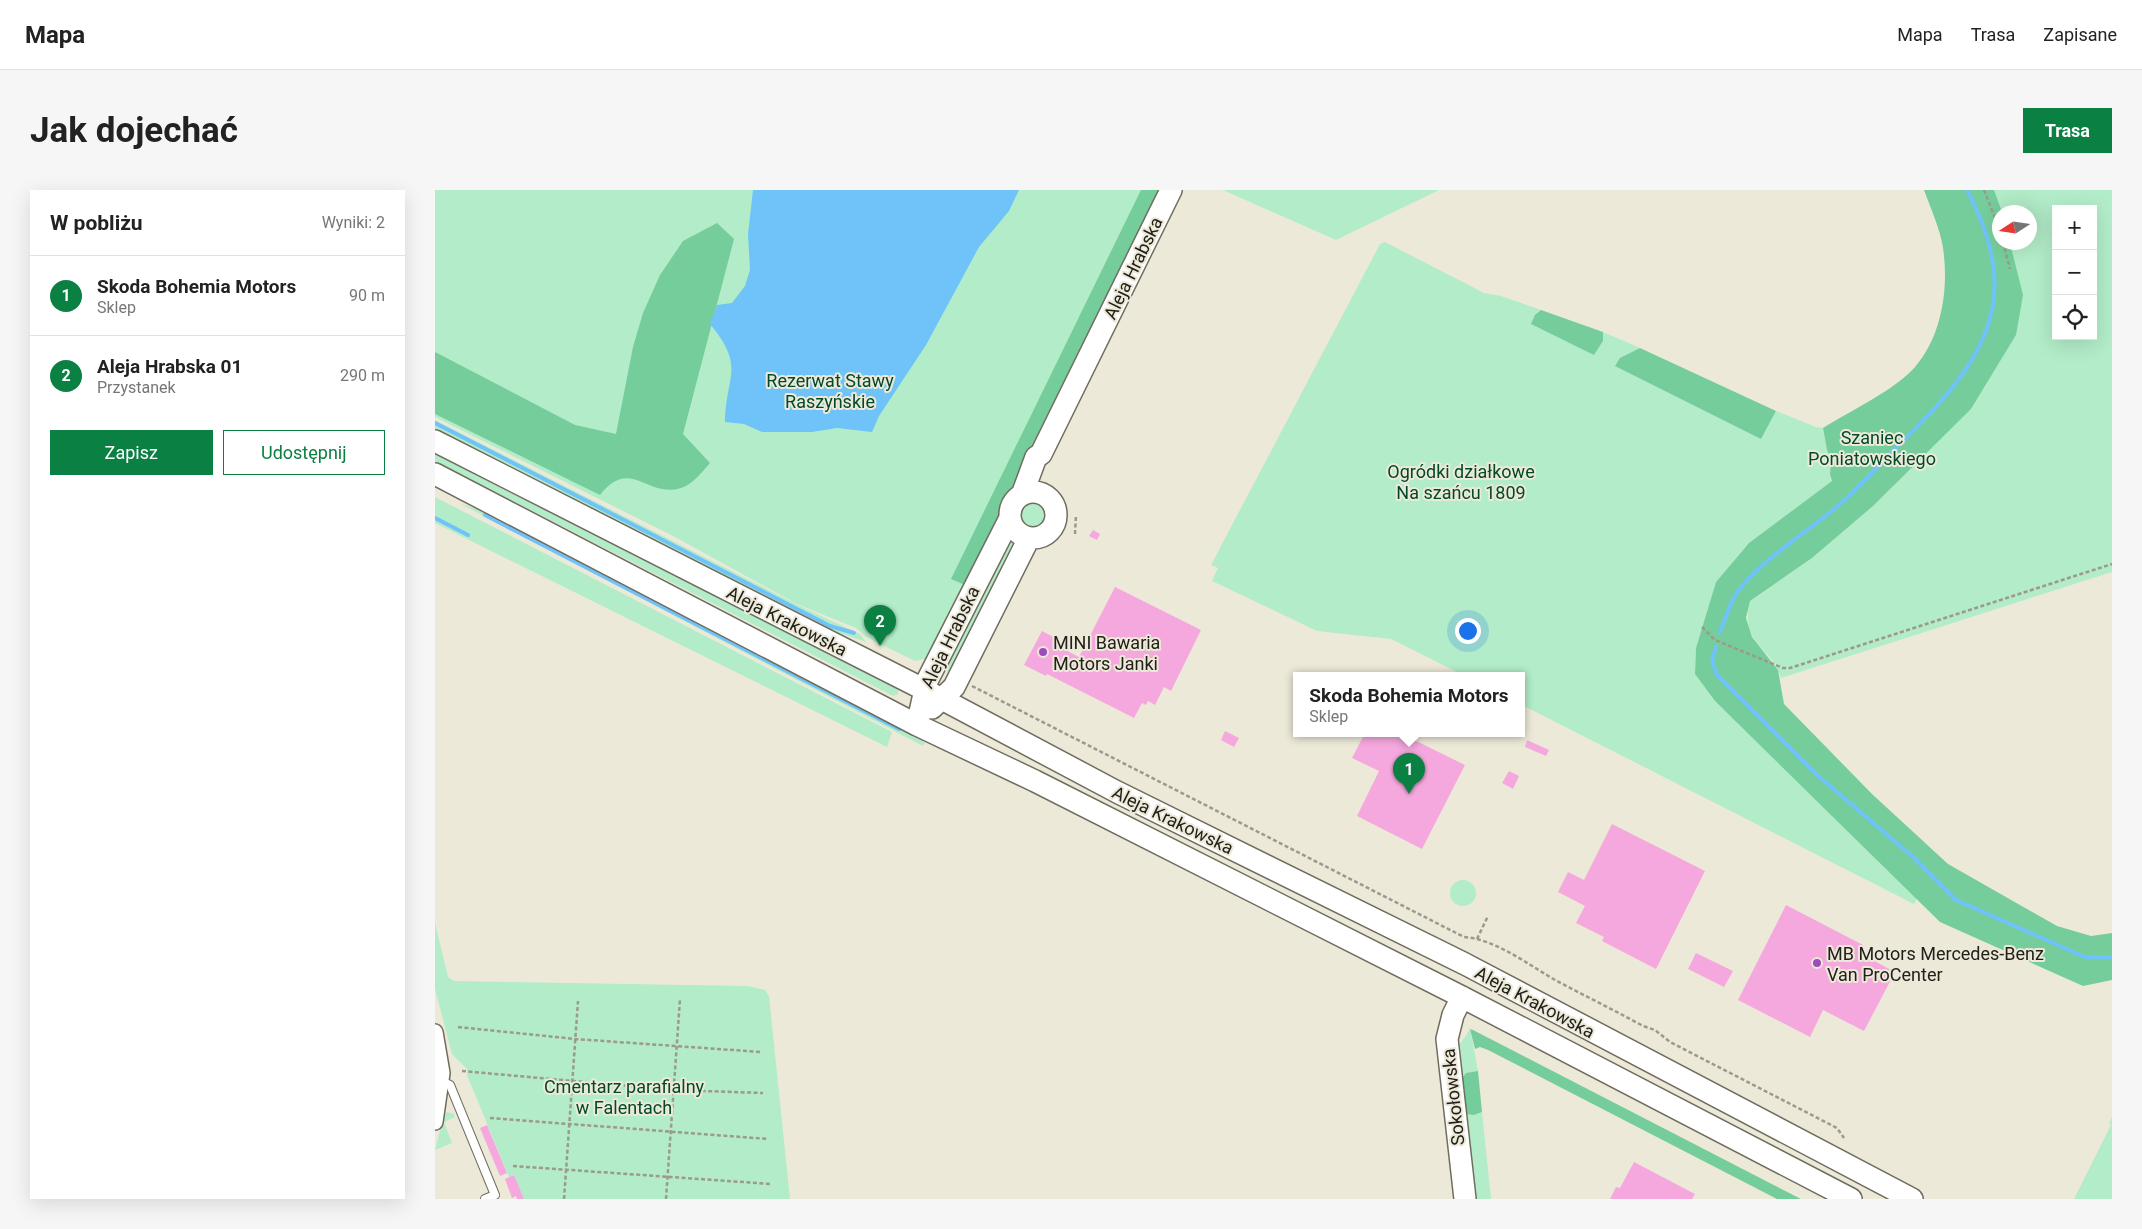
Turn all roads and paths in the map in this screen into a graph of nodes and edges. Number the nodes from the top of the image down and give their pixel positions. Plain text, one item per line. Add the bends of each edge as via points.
1 (1171, 190) edge
2 (1984, 190) edge
3 (1992, 210) edge
4 (2005, 250) edge
5 (2010, 269) dead end
6 (435, 441) edge
7 (1041, 454) junction
8 (435, 474) edge
9 (1022, 495) junction
10 (1045, 496) junction
11 (1076, 515) dead end
12 (1010, 518) junction
13 (1075, 534) dead end
14 (1029, 538) junction
15 (2112, 564) edge
16 (1702, 627) dead end
17 (966, 682) dead end
18 (932, 694) junction
19 (977, 718) junction
20 (917, 724) junction
21 (943, 736) junction
22 (1488, 916) dead end
23 (1477, 939) junction
24 (1462, 998) junction
25 (680, 999) dead end
26 (578, 1001) dead end
27 (458, 1028) dead end
28 (435, 1032) edge
29 (575, 1039) junction
30 (677, 1046) junction
31 (761, 1052) dead end
32 (463, 1071) dead end
33 (441, 1081) junction
34 (572, 1081) junction
35 (674, 1090) junction
36 (763, 1093) dead end
37 (490, 1118) dead end
38 (435, 1122) edge
39 (569, 1122) junction
40 (671, 1132) junction
41 (1844, 1138) dead end
42 (768, 1139) dead end
43 (513, 1166) dead end
44 (566, 1170) junction
45 (668, 1176) junction
46 (771, 1184) dead end
47 (485, 1199) edge
48 (564, 1199) edge
49 (666, 1199) edge
50 (1465, 1199) edge
51 (1851, 1199) edge
52 (1912, 1199) edge

1 - 7 main road, Aleja Hrabska
2 - 3 path
4 - 5 path
6 - 18 main road, Aleja Krakowska
7 - 9 main road, Aleja Hrabska via 1033,463
7 - 10 main road, Aleja Hrabska
8 - 20 main road, Aleja Krakowska
9 - 10 main road via 1034,492
9 - 12 main road via 1013,504
10 - 14 main road via 1055,509 1054,525 1045,534
11 - 13 path
12 - 14 main road via 1017,532
12 - 18 main road, Aleja Hrabska
14 - 18 main road, Aleja Hrabska via 954,687
15 - 16 path via 1790,668 1715,640
17 - 23 path via 1464,937
18 - 19 main road, Aleja Krakowska
18 - 20 main road, Aleja Hrabska
19 - 21 main road via 955,718
19 - 52 main road, Aleja Krakowska via 1117,792 1465,964
20 - 21 main road, Aleja Krakowska
21 - 24 main road, Aleja Krakowska
22 - 23 path
23 - 41 path via 1523,959 1555,980 1655,1030 1670,1042 1837,1128
24 - 50 main road, Sokołowska via 1447,1038
24 - 51 main road, Aleja Krakowska
25 - 30 path
26 - 29 path
27 - 29 path
28 - 33 street
29 - 30 path
29 - 34 path
30 - 31 path
30 - 35 path
32 - 34 path
33 - 38 street
33 - 47 lane via 450,1085 495,1194
34 - 35 path
34 - 39 path
35 - 36 path
35 - 40 path
37 - 39 path
39 - 40 path
39 - 44 path
40 - 42 path
40 - 45 path
43 - 44 path
44 - 45 path
44 - 48 path
45 - 46 path
45 - 49 path

